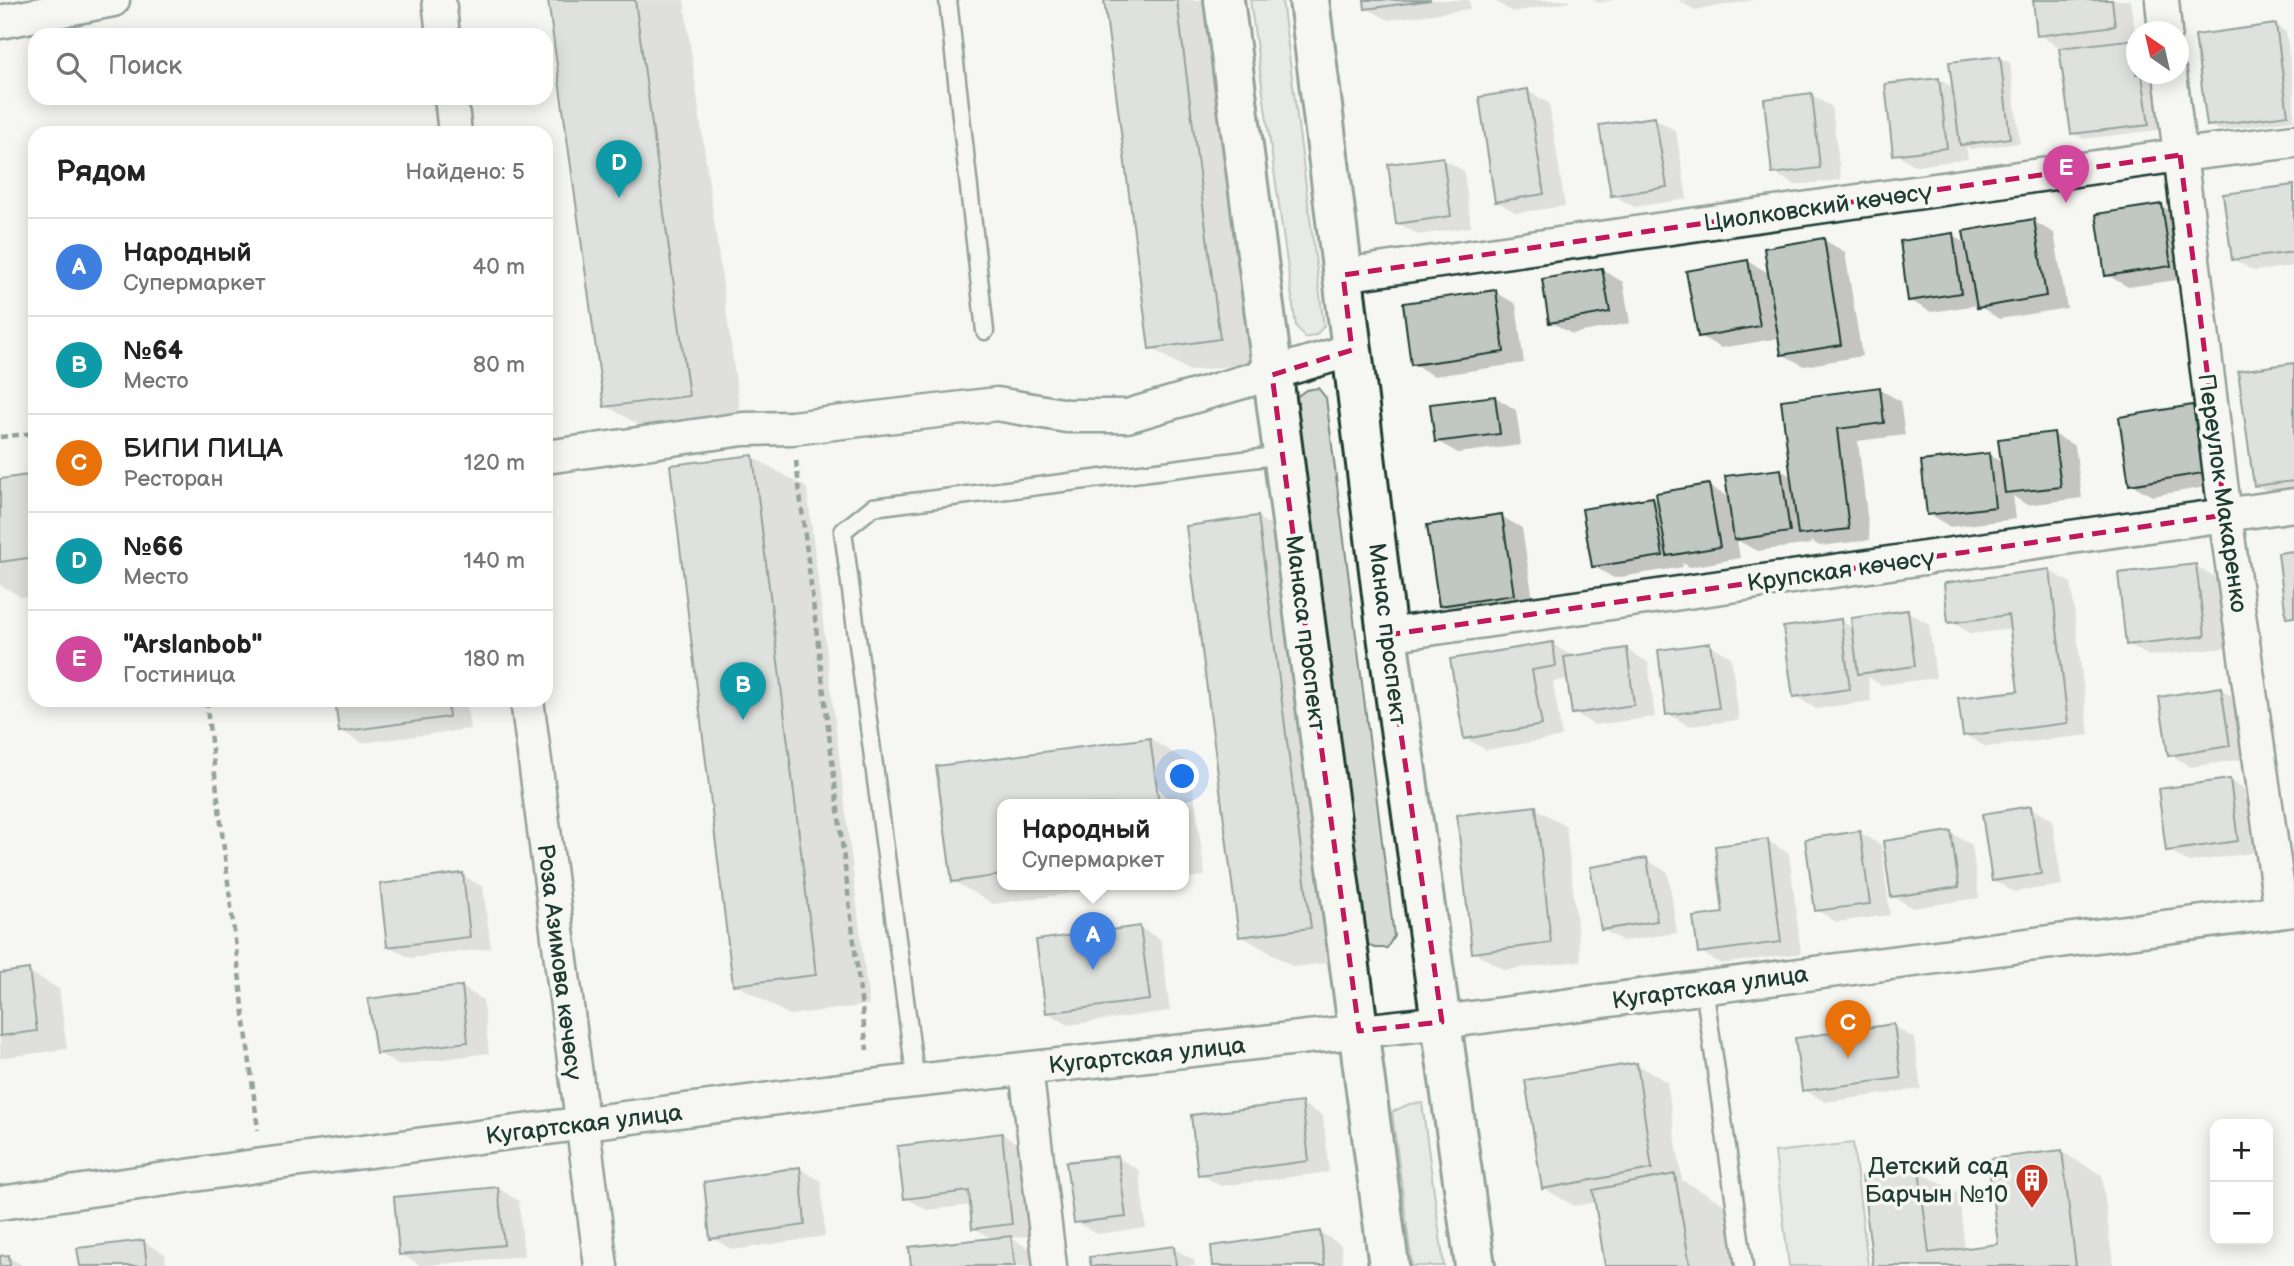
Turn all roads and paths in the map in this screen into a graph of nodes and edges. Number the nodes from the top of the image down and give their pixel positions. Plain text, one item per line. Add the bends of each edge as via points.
1 (113, 0) edge
2 (439, 0) edge
3 (948, 0) edge
4 (1224, 0) edge
5 (1309, 0) edge
6 (2162, 0) edge
7 (2164, 21) edge
8 (0, 22) edge
9 (442, 28) edge
10 (2171, 84) edge
11 (452, 105) edge
12 (454, 126) edge
13 (2294, 141) edge
14 (2180, 155) junction
15 (1343, 275) junction
16 (985, 331) dead end
17 (1352, 350) junction
18 (1272, 374) junction
19 (792, 428) junction
20 (28, 434) edge
21 (0, 437) edge
22 (1283, 455) junction
23 (553, 456) edge
24 (2294, 505) edge
25 (2225, 515) junction
26 (1387, 635) junction
27 (207, 707) edge
28 (528, 707) edge
29 (2287, 911) edge
30 (1704, 987) junction
31 (1442, 1022) junction
32 (1359, 1031) junction
33 (1026, 1069) junction
34 (916, 1082) junction
35 (871, 1086) junction
36 (581, 1125) junction
37 (262, 1165) junction
38 (0, 1203) edge
39 (601, 1266) edge
40 (1050, 1266) edge
41 (1389, 1266) edge
42 (1475, 1266) edge
43 (1744, 1266) edge

1 - 8 street
2 - 9 street
3 - 16 lane
4 - 18 main road, Манаса проспект
5 - 15 main road, Манас проспект
6 - 7 street
10 - 14 street, Переулок Макаренко
11 - 12 street
13 - 14 street, Циолковский көчөсү
14 - 15 street, Циолковский көчөсү
14 - 25 street, Переулок Макаренко
15 - 17 main road, Манас проспект
17 - 18 street
17 - 26 main road, Манас проспект
18 - 19 street via 1127,416 1067,416 997,404
18 - 22 main road, Манаса проспект
19 - 23 street via 743,429
19 - 35 path
20 - 21 path
22 - 32 main road, Манаса проспект
22 - 34 lane via 873,507 843,531
24 - 25 street, Крупская көчөсү
25 - 26 street, Крупская көчөсү
25 - 29 street, Переулок Макаренко
26 - 31 main road, Манас проспект
27 - 37 path
28 - 36 street, Роза Азимова көчөсү
29 - 30 street, Кугартская улица
30 - 31 street, Кугартская улица
30 - 43 lane
31 - 32 street, Кугартская улица
31 - 42 main road, Манас проспект
32 - 33 street, Кугартская улица
32 - 41 main road, Манаса проспект
33 - 34 street, Кугартская улица
33 - 40 street
34 - 35 street, Кугартская улица
35 - 36 street, Кугартская улица
36 - 37 street, Кугартская улица
36 - 39 street, Роза Азимова көчөсү
37 - 38 street, Кугартская улица

